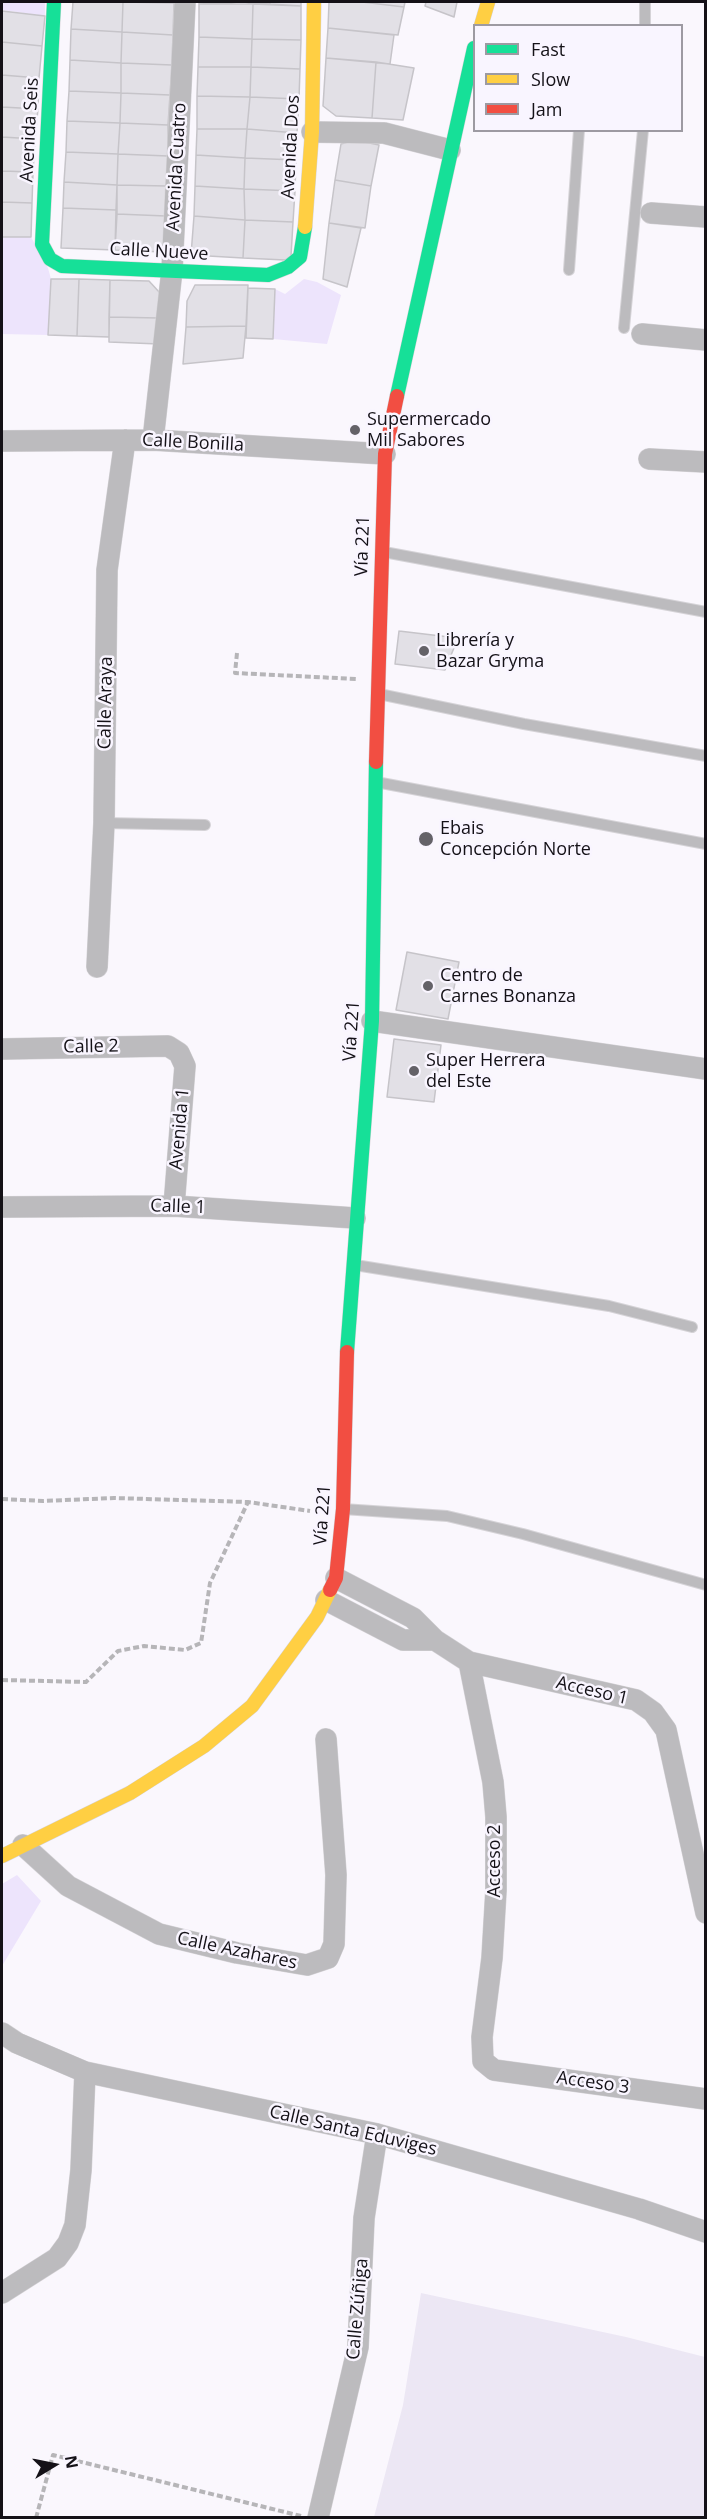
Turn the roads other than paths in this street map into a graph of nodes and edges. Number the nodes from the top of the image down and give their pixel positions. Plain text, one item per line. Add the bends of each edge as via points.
1 (54, 2) edge
2 (185, 2) edge
3 (314, 2) edge
4 (488, 2) edge
5 (645, 2) edge
6 (482, 24) edge
7 (645, 24) edge
8 (473, 52) edge
9 (312, 132) junction
10 (579, 132) edge
11 (643, 132) edge
12 (450, 150) junction
13 (651, 213) dead end
14 (705, 217) edge
15 (50, 259) joint
16 (172, 270) junction
17 (569, 270) dead end
18 (268, 275) joint
19 (633, 331) joint
20 (705, 340) edge
21 (125, 440) junction
22 (153, 440) junction
23 (2, 441) edge
24 (385, 454) junction
25 (649, 459) dead end
26 (705, 462) edge
27 (381, 551) junction
28 (705, 612) edge
29 (377, 687) junction
30 (705, 756) edge
31 (376, 782) junction
32 (104, 823) junction
33 (205, 825) dead end
34 (705, 844) edge
35 (97, 967) dead end
36 (372, 1021) junction
37 (2, 1049) edge
38 (179, 1053) joint
39 (705, 1069) edge
40 (174, 1206) junction
41 (2, 1207) edge
42 (355, 1218) junction
43 (352, 1264) junction
44 (692, 1328) dead end
45 (343, 1509) junction
46 (336, 1578) junction
47 (705, 1586) edge
48 (326, 1600) junction
49 (435, 1640) junction
50 (469, 1662) junction
51 (326, 1738) dead end
52 (23, 1845) junction
53 (2, 1856) edge
54 (705, 1913) edge
55 (2, 2033) edge
56 (483, 2061) joint
57 (85, 2073) junction
58 (705, 2099) edge
59 (377, 2134) junction
60 (705, 2232) edge
61 (2, 2293) edge
62 (318, 2517) edge

1 - 15 main road, Avenida Seis via 42,244
2 - 16 street, Avenida Cuatro
3 - 9 main road, Avenida Dos
4 - 6 main road
5 - 7 lane
8 - 12 main road, Vía 221
9 - 12 street via 384,133
9 - 18 main road, Avenida Dos via 300,257
10 - 17 lane
11 - 19 lane
12 - 24 main road, Vía 221
13 - 14 street
15 - 16 main road, Calle Nueve via 62,266
16 - 18 main road, Calle Nueve
16 - 22 street, Avenida Cuatro
19 - 20 street
21 - 22 street, Calle Bonilla
21 - 23 street, Calle Bonilla
21 - 32 street, Calle Araya via 107,570
22 - 24 street, Calle Bonilla
24 - 27 main road, Vía 221
25 - 26 street
27 - 28 lane
27 - 29 main road, Vía 221
29 - 30 lane via 524,724
29 - 31 main road, Vía 221
31 - 34 lane
31 - 36 main road, Vía 221
32 - 33 lane
32 - 35 street, Calle Araya
36 - 39 street
36 - 42 main road, Vía 221
37 - 38 street, Calle 2 via 168,1046
38 - 40 street, Avenida 1 via 185,1066
40 - 41 street, Calle 1
40 - 42 street, Calle 1
42 - 43 main road, Vía 221
43 - 44 lane via 609,1306
43 - 45 main road, Vía 221
45 - 46 main road, Vía 221
45 - 47 lane via 447,1516
46 - 48 main road, Vía 221
46 - 49 street, Acceso 1 via 413,1618
48 - 49 street via 403,1641
48 - 52 main road, Vía 221 via 252,1707 204,1746 130,1793
49 - 50 street, Acceso 1
50 - 54 street, Acceso 1 via 636,1700 652,1712 666,1730
50 - 56 street, Acceso 2 via 493,1782 496,1817 496,1890
51 - 52 street, Calle Azahares via 336,1875 334,1944 328,1958 307,1965 159,1934 68,1886
52 - 53 main road, Vía 221
55 - 57 street, Calle Santa Eduviges
56 - 58 street, Acceso 3 via 494,2070
57 - 59 street, Calle Santa Eduviges
57 - 61 street via 75,2225 57,2258
59 - 60 street, Calle Santa Eduviges via 639,2209
59 - 62 street, Calle Zúñiga via 364,2218 357,2348

